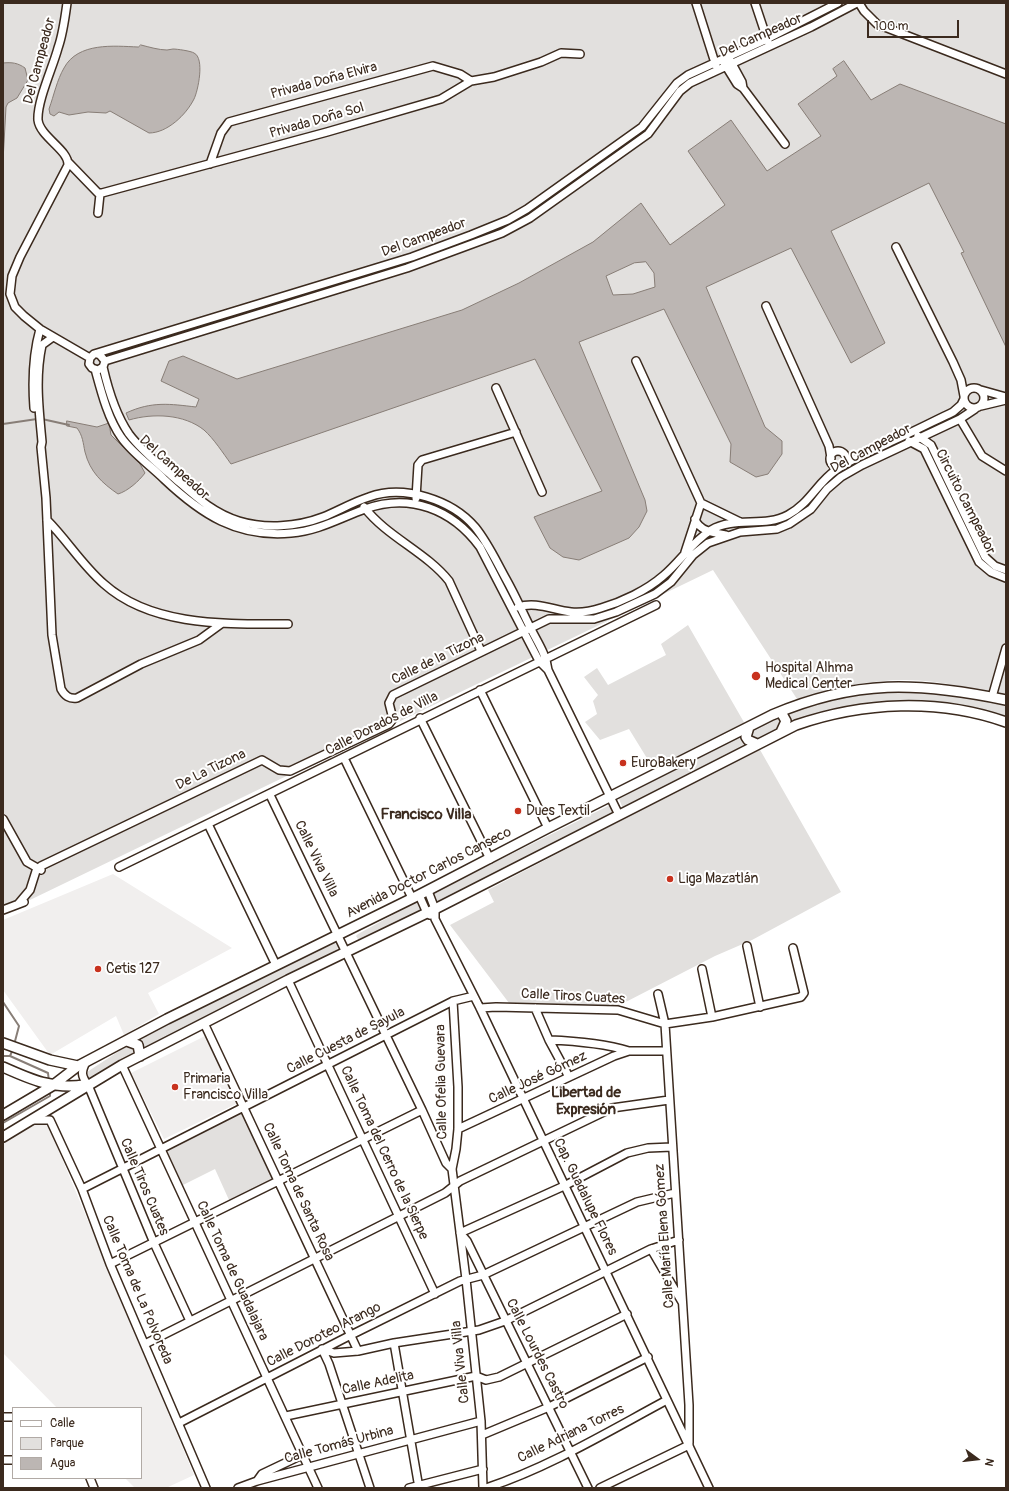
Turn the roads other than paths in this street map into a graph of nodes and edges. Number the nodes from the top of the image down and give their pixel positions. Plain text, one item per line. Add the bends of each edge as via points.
1 (67, 3) edge
2 (696, 3) edge
3 (755, 3) edge
4 (838, 3) edge
5 (858, 3) edge
6 (807, 20) junction
7 (811, 27) junction
8 (767, 39) junction
9 (770, 46) junction
10 (580, 54) dead end
11 (723, 63) junction
12 (1006, 74) edge
13 (471, 81) junction
14 (664, 98) junction
15 (671, 104) junction
16 (785, 144) dead end
17 (68, 162) junction
18 (210, 164) junction
19 (100, 194) junction
20 (98, 213) dead end
21 (896, 247) dead end
22 (379, 268) junction
23 (381, 276) junction
24 (291, 295) junction
25 (293, 303) junction
26 (766, 306) dead end
27 (202, 322) junction
28 (40, 329) junction
29 (204, 330) junction
30 (54, 337) junction
31 (97, 354) junction
32 (90, 358) junction
33 (636, 361) dead end
34 (104, 364) junction
35 (95, 369) junction
36 (961, 380) junction
37 (496, 388) dead end
38 (978, 389) junction
39 (1006, 397) edge
40 (964, 398) junction
41 (1006, 400) edge
42 (978, 407) junction
43 (37, 416) junction
44 (960, 418) junction
45 (935, 430) junction
46 (516, 432) junction
47 (911, 432) junction
48 (902, 437) junction
49 (920, 437) junction
50 (912, 442) junction
51 (931, 445) junction
52 (829, 446) junction
53 (841, 452) junction
54 (858, 457) junction
55 (831, 459) junction
56 (843, 465) junction
57 (856, 468) junction
58 (1006, 471) edge
59 (841, 477) junction
60 (825, 480) junction
61 (542, 492) dead end
62 (417, 495) junction
63 (359, 500) junction
64 (701, 503) junction
65 (415, 504) junction
66 (365, 509) junction
67 (719, 512) junction
68 (966, 516) junction
69 (695, 519) junction
70 (47, 520) junction
71 (958, 520) junction
72 (740, 522) junction
73 (250, 527) junction
74 (715, 530) junction
75 (726, 536) junction
76 (708, 543) junction
77 (684, 553) junction
78 (993, 569) junction
79 (1006, 570) edge
80 (1006, 578) edge
81 (656, 604) dead end
82 (520, 606) junction
83 (512, 608) junction
84 (554, 609) junction
85 (556, 618) junction
86 (221, 624) junction
87 (288, 624) dead end
88 (530, 628) junction
89 (523, 632) junction
90 (1006, 648) edge
91 (482, 651) junction
92 (546, 658) junction
93 (539, 662) junction
94 (548, 670) junction
95 (480, 690) junction
96 (992, 697) junction
97 (1006, 700) edge
98 (781, 712) junction
99 (420, 718) junction
100 (1006, 722) edge
101 (389, 724) joint
102 (749, 727) junction
103 (781, 732) junction
104 (757, 744) junction
105 (344, 758) junction
106 (270, 794) junction
107 (611, 796) junction
108 (619, 814) junction
109 (3, 819) edge
110 (208, 824) junction
111 (548, 828) junction
112 (490, 859) junction
113 (119, 867) dead end
114 (41, 868) junction
115 (428, 891) junction
116 (416, 897) junction
117 (3, 910) edge
118 (432, 914) junction
119 (338, 935) junction
120 (747, 946) dead end
121 (793, 948) dead end
122 (346, 953) junction
123 (276, 965) junction
124 (702, 969) dead end
125 (288, 980) junction
126 (658, 994) dead end
127 (474, 996) junction
128 (453, 1001) junction
129 (760, 1007) junction
130 (480, 1008) junction
131 (535, 1008) junction
132 (712, 1017) junction
133 (204, 1022) junction
134 (665, 1024) junction
135 (386, 1035) junction
136 (127, 1040) junction
137 (549, 1040) junction
138 (3, 1043) edge
139 (629, 1051) junction
140 (666, 1051) junction
141 (140, 1056) junction
142 (82, 1064) junction
143 (328, 1064) junction
144 (122, 1066) junction
145 (3, 1068) edge
146 (569, 1077) junction
147 (88, 1085) junction
148 (49, 1087) junction
149 (523, 1100) junction
150 (670, 1100) junction
151 (244, 1107) junction
152 (422, 1110) junction
153 (3, 1115) edge
154 (35, 1118) junction
155 (458, 1129) junction
156 (3, 1137) edge
157 (363, 1139) junction
158 (543, 1142) junction
159 (672, 1147) junction
160 (161, 1149) junction
161 (122, 1169) junction
162 (452, 1169) junction
163 (278, 1181) junction
164 (454, 1186) junction
165 (564, 1186) junction
166 (82, 1189) junction
167 (675, 1192) junction
168 (399, 1217) junction
169 (195, 1222) junction
170 (584, 1228) junction
171 (460, 1234) junction
172 (679, 1240) junction
173 (154, 1243) junction
174 (651, 1249) junction
175 (315, 1259) junction
176 (110, 1264) junction
177 (607, 1271) junction
178 (483, 1275) junction
179 (466, 1279) junction
180 (435, 1294) junction
181 (232, 1300) junction
182 (683, 1303) junction
183 (627, 1314) junction
184 (505, 1320) junction
185 (190, 1321) junction
186 (471, 1330) junction
187 (351, 1335) junction
188 (394, 1343) junction
189 (145, 1344) junction
190 (322, 1350) junction
191 (358, 1351) junction
192 (648, 1357) junction
193 (527, 1364) junction
194 (476, 1376) junction
195 (268, 1378) junction
196 (403, 1391) junction
197 (667, 1400) junction
198 (341, 1404) junction
199 (548, 1407) junction
200 (286, 1416) junction
201 (481, 1421) junction
202 (179, 1423) junction
203 (482, 1436) junction
204 (410, 1440) junction
205 (689, 1445) junction
206 (570, 1451) junction
207 (304, 1454) junction
208 (358, 1454) junction
209 (310, 1467) junction
210 (483, 1469) junction
211 (257, 1481) junction
212 (418, 1487) edge
213 (206, 1488) edge
214 (238, 1488) edge
215 (260, 1488) edge
216 (318, 1488) edge
217 (370, 1488) edge
218 (409, 1488) edge
219 (484, 1488) edge
220 (588, 1488) edge
221 (600, 1488) edge
222 (709, 1488) edge

1 - 17 street, Del Campeador via 59,47 40,105 38,121 42,130 68,158
2 - 11 street, Del Campeador
3 - 8 street
4 - 6 street, Del Campeador
5 - 7 street, Del Campeador
5 - 12 street via 877,24
6 - 7 street
6 - 8 street, Del Campeador
7 - 9 street, Del Campeador
8 - 9 street
8 - 11 street, Del Campeador
9 - 11 street, Del Campeador
10 - 13 street, Privada Doña Sol via 561,53 494,77
11 - 14 street, Del Campeador via 688,75
11 - 15 street, Del Campeador via 690,83 680,91
11 - 16 street via 742,82 743,88
13 - 18 street, Privada Doña Sol via 441,99
13 - 18 street, Privada Doña Elvira via 460,74 433,66 229,122 221,133
14 - 15 street
14 - 22 street, Del Campeador via 642,127 527,209 471,235
15 - 23 street, Del Campeador via 648,134 520,224 444,256
17 - 19 street
17 - 28 street via 20,257 10,285 11,299 15,306
18 - 19 street, Privada Doña Sol
19 - 20 street
21 - 36 street
22 - 23 street
22 - 24 street, Del Campeador
23 - 25 street, Del Campeador
24 - 25 street
24 - 27 street, Del Campeador
25 - 29 street, Del Campeador
26 - 52 street
27 - 29 street
27 - 31 street, Del Campeador
28 - 30 street
28 - 43 street via 33,374
29 - 34 street, Del Campeador
30 - 32 street
30 - 43 street via 44,342 40,357
31 - 32 street, Del Campeador
31 - 34 street, Del Campeador via 103,357
32 - 35 street, Del Campeador via 89,364
33 - 64 street
34 - 35 street, Del Campeador
34 - 73 street, Del Campeador via 124,424 140,447 202,503
35 - 73 street, Del Campeador via 121,438 199,509 222,522
36 - 38 street
36 - 40 street
37 - 46 street
38 - 39 street
38 - 40 street via 968,390
38 - 42 street via 985,396
40 - 42 street via 966,405
40 - 47 street, Del Campeador via 953,412
41 - 42 street, Del Campeador
42 - 44 street, Del Campeador
43 - 70 street
44 - 45 street, Del Campeador
44 - 58 street via 982,456
45 - 49 street, Del Campeador
45 - 51 street, Circuito Campeador
46 - 61 street
46 - 62 street via 422,460 418,465
47 - 48 street, Del Campeador
47 - 49 street, Circuito Campeador
48 - 50 street, Circuito Campeador
48 - 54 street, Del Campeador
49 - 50 street, Del Campeador
49 - 51 street, Circuito Campeador
50 - 57 street, Del Campeador
50 - 71 street, Circuito Campeador via 924,449
51 - 68 street, Circuito Campeador
52 - 53 street, Del Campeador
52 - 55 street
53 - 54 street, Del Campeador
53 - 55 street via 833,453
53 - 56 street via 846,458
54 - 56 street, Del Campeador
55 - 56 street via 835,466
55 - 60 street, Del Campeador
56 - 57 street
56 - 59 street
56 - 60 street, Del Campeador
57 - 59 street, Del Campeador
59 - 75 street, Del Campeador via 811,509 789,524 777,529 740,532
60 - 72 street, Del Campeador via 806,502 786,516 759,522
62 - 63 street, Del Campeador via 385,493
62 - 65 street
62 - 82 street, Del Campeador via 450,508 474,526 487,543
63 - 66 street
63 - 73 street, Del Campeador via 322,518 304,523
64 - 67 street
64 - 69 street
65 - 66 street, Del Campeador via 392,502
65 - 83 street, Del Campeador via 445,515 468,531 483,553
66 - 73 street, Del Campeador via 303,531 274,534
66 - 91 street via 396,538 442,572 449,581
67 - 72 street
67 - 74 street
68 - 71 street
68 - 78 street, Circuito Campeador
69 - 74 street via 698,526
69 - 77 street
70 - 86 street via 103,584 124,600 148,611
70 - 86 street via 52,635 61,689 68,697 77,698 141,664 199,640
71 - 78 street, Circuito Campeador via 979,562
72 - 74 street, Del Campeador
74 - 75 street
74 - 76 street
74 - 77 street, Del Campeador
75 - 76 street, Del Campeador
76 - 85 street, Del Campeador via 693,555 671,582 655,594 594,619
77 - 84 street, Del Campeador via 653,584 612,604 586,611
78 - 79 street, Circuito Campeador
78 - 80 street, Circuito Campeador
81 - 92 street, Calle Dorados de Villa
82 - 83 street, Del Campeador
82 - 84 street, Del Campeador via 530,604
82 - 88 street, Del Campeador
83 - 89 street, Del Campeador
84 - 85 street
85 - 88 street, Del Campeador
86 - 87 street
88 - 89 street, Del Campeador
88 - 92 street
89 - 91 street, Calle de la Tizona
89 - 93 street
90 - 96 street
91 - 101 street, Calle de la Tizona via 393,695 389,703 393,720
92 - 93 street, Calle Dorados de Villa
92 - 94 street
93 - 94 street
93 - 95 street, Calle Dorados de Villa
94 - 107 street
95 - 99 street, Calle Dorados de Villa
95 - 111 street
96 - 97 main road, Avenida Doctor Carlos Canseco
96 - 98 main road, Avenida Doctor Carlos Canseco via 924,687 873,688 821,697
98 - 102 main road, Avenida Doctor Carlos Canseco
98 - 103 main road via 786,721
99 - 105 street, Calle Dorados de Villa
99 - 112 street
100 - 103 main road via 933,707 893,706 836,713 796,724
101 - 114 street, De La Tizona via 290,771 279,770 262,760
102 - 104 main road via 746,737
102 - 107 main road, Avenida Doctor Carlos Canseco
103 - 104 main road
104 - 108 main road
105 - 106 street, Calle Dorados de Villa
105 - 116 street
106 - 110 street, Calle Dorados de Villa
106 - 119 street, Calle Viva Villa
107 - 108 street
107 - 111 main road, Avenida Doctor Carlos Canseco
108 - 118 main road
109 - 114 street via 27,862
110 - 113 street, Calle Dorados de Villa
110 - 123 street
111 - 112 main road, Avenida Doctor Carlos Canseco
112 - 115 main road, Avenida Doctor Carlos Canseco
114 - 117 street via 30,890 19,903
115 - 116 main road, Avenida Doctor Carlos Canseco
115 - 118 street
116 - 118 street
116 - 119 main road, Avenida Doctor Carlos Canseco
118 - 122 main road
118 - 127 street, Cap. Guadalupe Flores
119 - 122 street, Calle Viva Villa
119 - 123 main road, Avenida Doctor Carlos Canseco
120 - 129 street
121 - 129 street, Calle Tiros Cuates via 803,996
122 - 125 main road
122 - 135 street
123 - 136 main road, Avenida Doctor Carlos Canseco
124 - 132 street
125 - 133 main road
125 - 143 street, Calle Toma del Cerro de la Sierpe
126 - 134 street, Calle María Elena Gómez
127 - 128 street, Calle Cuesta de Sayula
127 - 130 street, Cap. Guadalupe Flores
128 - 135 street, Calle Cuesta de Sayula
128 - 155 street, Calle Ofelia Guevara
129 - 132 street, Calle Tiros Cuates
130 - 131 street, Calle Tiros Cuates
130 - 149 street, Cap. Guadalupe Flores
131 - 134 street, Calle Tiros Cuates via 618,1010
131 - 137 street
132 - 134 street, Calle Tiros Cuates
133 - 141 main road
133 - 151 street, Calle Toma de Santa Rosa
134 - 140 street, Calle María Elena Gómez
135 - 143 street, Calle Cuesta de Sayula
135 - 152 street
136 - 141 main road via 138,1045
136 - 142 main road, Avenida Doctor Carlos Canseco
137 - 139 street, Calle José Gómez via 578,1041
137 - 146 street
138 - 142 main road via 50,1060
139 - 140 street, Calle José Gómez
139 - 146 street, Calle José Gómez
140 - 150 street, Calle María Elena Gómez
141 - 144 main road
142 - 147 street, Calle Tiros Cuates via 82,1074
142 - 148 main road, Avenida Doctor Carlos Canseco
143 - 151 street, Calle Cuesta de Sayula
143 - 157 street, Calle Toma del Cerro de la Sierpe
144 - 147 main road
144 - 160 street, Calle Toma de Guadalajara
145 - 148 main road
146 - 149 street, Calle José Gómez
147 - 148 main road
147 - 154 main road
147 - 161 street, Calle Tiros Cuates
148 - 153 main road, Avenida Doctor Carlos Canseco
149 - 155 street, Calle José Gómez
149 - 158 street, Cap. Guadalupe Flores
150 - 158 street via 612,1108
150 - 159 street, Calle María Elena Gómez
151 - 160 street, Calle Cuesta de Sayula
151 - 163 street, Calle Toma de Santa Rosa
152 - 157 street
152 - 162 street via 446,1163
154 - 156 main road
154 - 166 street, Calle Toma de La Polvoreda via 46,1119 52,1123
155 - 162 street, Calle Ofelia Guevara
157 - 163 street
157 - 168 street, Calle Toma del Cerro de la Sierpe
158 - 164 street
158 - 165 street, Cap. Guadalupe Flores
159 - 165 street via 632,1152
159 - 167 street, Calle María Elena Gómez
160 - 161 street, Calle Cuesta de Sayula
160 - 169 street, Calle Toma de Guadalajara
161 - 166 street, Calle Cuesta de Sayula
161 - 173 street, Calle Tiros Cuates
162 - 164 street, Calle Ofelia Guevara
163 - 169 street
163 - 175 street, Calle Toma de Santa Rosa
164 - 168 street
164 - 171 street, Calle Ofelia Guevara
165 - 170 street, Cap. Guadalupe Flores
165 - 171 street
166 - 176 street, Calle Toma de La Polvoreda
167 - 170 street, Calle Doroteo Arango via 637,1202
167 - 172 street, Calle María Elena Gómez
168 - 175 street
168 - 180 street, Calle Toma del Cerro de la Sierpe
169 - 173 street
169 - 181 street, Calle Toma de Guadalajara
170 - 177 street, Cap. Guadalupe Flores
170 - 178 street, Calle Doroteo Arango
171 - 178 street, Calle Lourdes Castro via 467,1241
171 - 179 street, Calle Viva Villa
172 - 174 street
172 - 182 street, Calle María Elena Gómez
173 - 176 street
173 - 185 street, Calle Tiros Cuates
174 - 177 street
174 - 182 street
175 - 181 street
175 - 187 street, Calle Toma de Santa Rosa
176 - 189 street, Calle Toma de La Polvoreda
177 - 183 street, Cap. Guadalupe Flores
177 - 184 street
178 - 179 street, Calle Doroteo Arango
178 - 184 street, Calle Lourdes Castro
179 - 180 street, Calle Doroteo Arango
179 - 186 street, Calle Viva Villa
180 - 187 street, Calle Doroteo Arango
181 - 185 street
181 - 195 street, Calle Toma de Guadalajara
182 - 205 street, Calle María Elena Gómez
183 - 192 street, Cap. Guadalupe Flores
183 - 193 street, Calle Adelita
184 - 186 street via 479,1330
184 - 193 street, Calle Lourdes Castro
185 - 189 street
186 - 188 street
186 - 194 street, Calle Viva Villa
187 - 190 street, Calle Doroteo Arango
187 - 191 street, Calle Toma de Santa Rosa
188 - 191 street
188 - 196 street
189 - 202 street, Calle Toma de La Polvoreda
190 - 191 street via 334,1353
190 - 195 street, Calle Doroteo Arango
190 - 198 street
192 - 197 street, Cap. Guadalupe Flores
192 - 199 street
193 - 194 street, Calle Adelita via 499,1377 486,1380
193 - 199 street, Calle Lourdes Castro
194 - 196 street, Calle Adelita
194 - 201 street, Calle Viva Villa
195 - 200 street, Calle Toma de Guadalajara
195 - 202 street, Calle Doroteo Arango
196 - 198 street, Calle Adelita
196 - 204 street
197 - 205 street, Cap. Guadalupe Flores
197 - 206 street, Calle Adriana Torres
198 - 200 street, Calle Adelita
198 - 208 street
199 - 203 street
199 - 206 street, Calle Lourdes Castro
200 - 207 street, Calle Toma de Guadalajara
201 - 203 street, Calle Viva Villa
201 - 204 street, Calle Tomás Urbina
202 - 213 street, Calle Toma de La Polvoreda
203 - 210 street, Calle Viva Villa
204 - 208 street, Calle Tomás Urbina
204 - 212 street
205 - 221 street
205 - 222 street, Cap. Guadalupe Flores
206 - 219 street, Calle Adriana Torres via 501,1483
206 - 220 street, Calle Lourdes Castro
207 - 209 street, Calle Toma de Guadalajara
207 - 211 street, Calle Tomás Urbina via 262,1474
208 - 209 street, Calle Tomás Urbina
208 - 217 street
209 - 211 street, Calle Tomás Urbina
209 - 216 street, Calle Toma de Guadalajara
210 - 212 street
210 - 219 street, Calle Viva Villa
211 - 214 street
211 - 215 street
212 - 218 street

